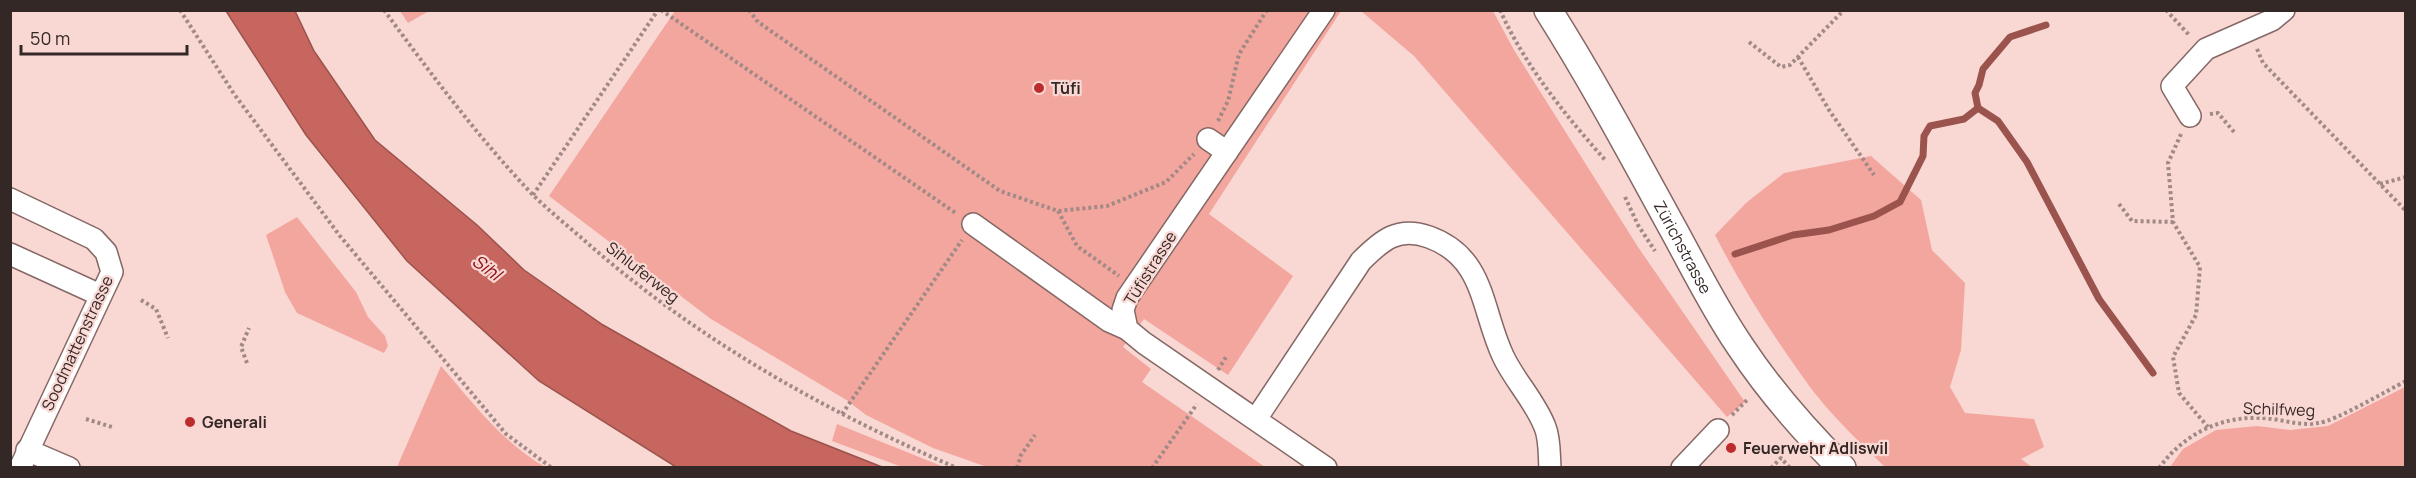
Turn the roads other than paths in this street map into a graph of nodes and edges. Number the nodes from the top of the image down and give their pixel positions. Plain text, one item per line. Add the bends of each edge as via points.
1 (1324, 10) edge
2 (1548, 10) edge
3 (2284, 10) edge
4 (2190, 116) road end
5 (1208, 139) road end
6 (1227, 152) junction
7 (10, 199) edge
8 (973, 224) road end
9 (10, 255) edge
10 (100, 294) junction
11 (1127, 329) junction
12 (1256, 419) junction
13 (1718, 430) dead end
14 (24, 459) edge
15 (69, 468) edge
16 (1326, 468) edge
17 (1550, 468) edge
18 (1682, 468) edge
19 (1842, 468) edge

1 - 6 street, Tüfistrasse
2 - 19 main road, Zürichstrasse via 1596,88 1739,345 1764,381
3 - 4 street via 2272,20 2204,52 2172,86
5 - 6 street
6 - 11 street, Tüfistrasse via 1127,298 1123,310
7 - 10 street, Soodmattenstrasse via 94,239 106,252 112,272
8 - 11 street via 1109,321
9 - 10 street
10 - 14 street, Soodmattenstrasse
11 - 12 street, Tüfistrasse
12 - 16 street, Tüfistrasse
12 - 17 street via 1360,261 1390,237 1416,232 1455,250 1471,268 1497,344 1545,428
13 - 18 street
14 - 15 street

